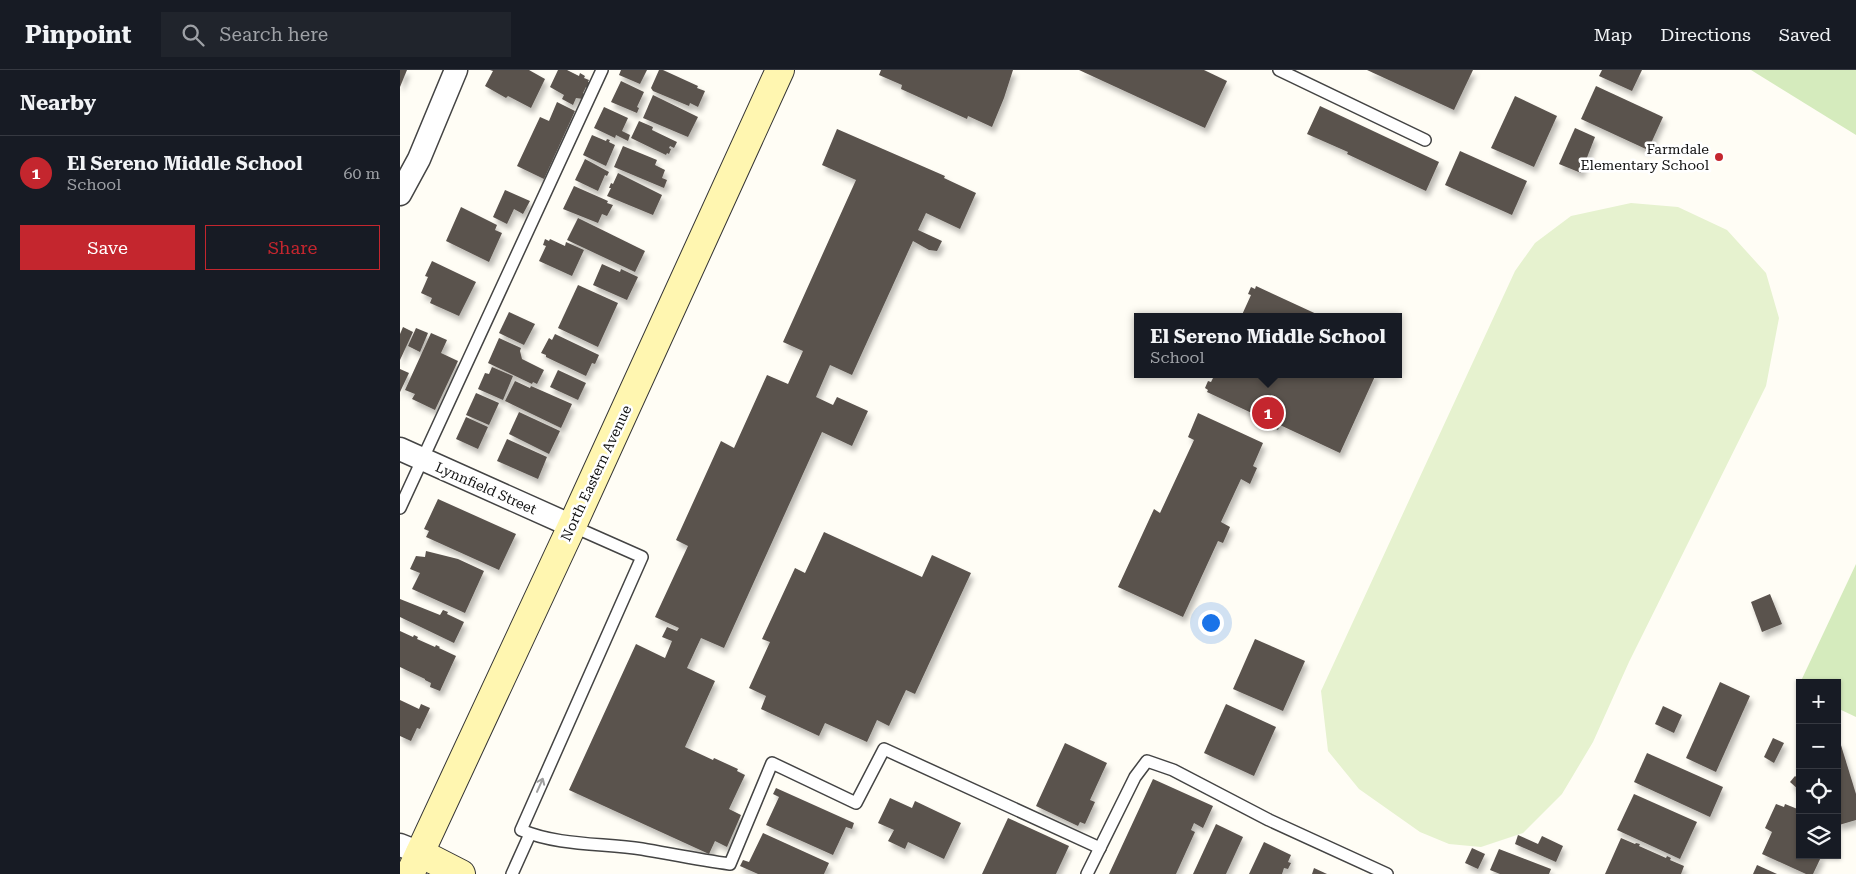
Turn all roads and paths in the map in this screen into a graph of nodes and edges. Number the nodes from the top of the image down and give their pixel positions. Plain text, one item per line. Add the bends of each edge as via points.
1 (456, 70) edge
2 (602, 70) edge
3 (780, 70) edge
4 (1280, 70) edge
5 (1425, 140) dead end
6 (400, 194) edge
7 (400, 449) edge
8 (422, 459) junction
9 (400, 508) edge
10 (572, 526) junction
11 (525, 832) junction
12 (1100, 848) junction
13 (410, 857) edge
14 (724, 869) edge
15 (461, 874) edge
16 (512, 874) edge
17 (1087, 874) edge
18 (1387, 874) edge

1 - 6 street
2 - 8 lane
3 - 10 main road, North Eastern Avenue
4 - 5 lane
7 - 8 street, Lynnfield Street
8 - 9 lane
8 - 10 street, Lynnfield Street
11 -> 10 lane via 642,557
10 - 13 main road, North Eastern Avenue
11 - 14 lane via 541,838 642,849
11 - 16 lane
12 - 14 lane via 884,749 856,803 772,763 730,864
12 - 17 lane
12 - 18 lane via 1134,777 1147,762 1174,770 1269,820
13 - 15 main road

